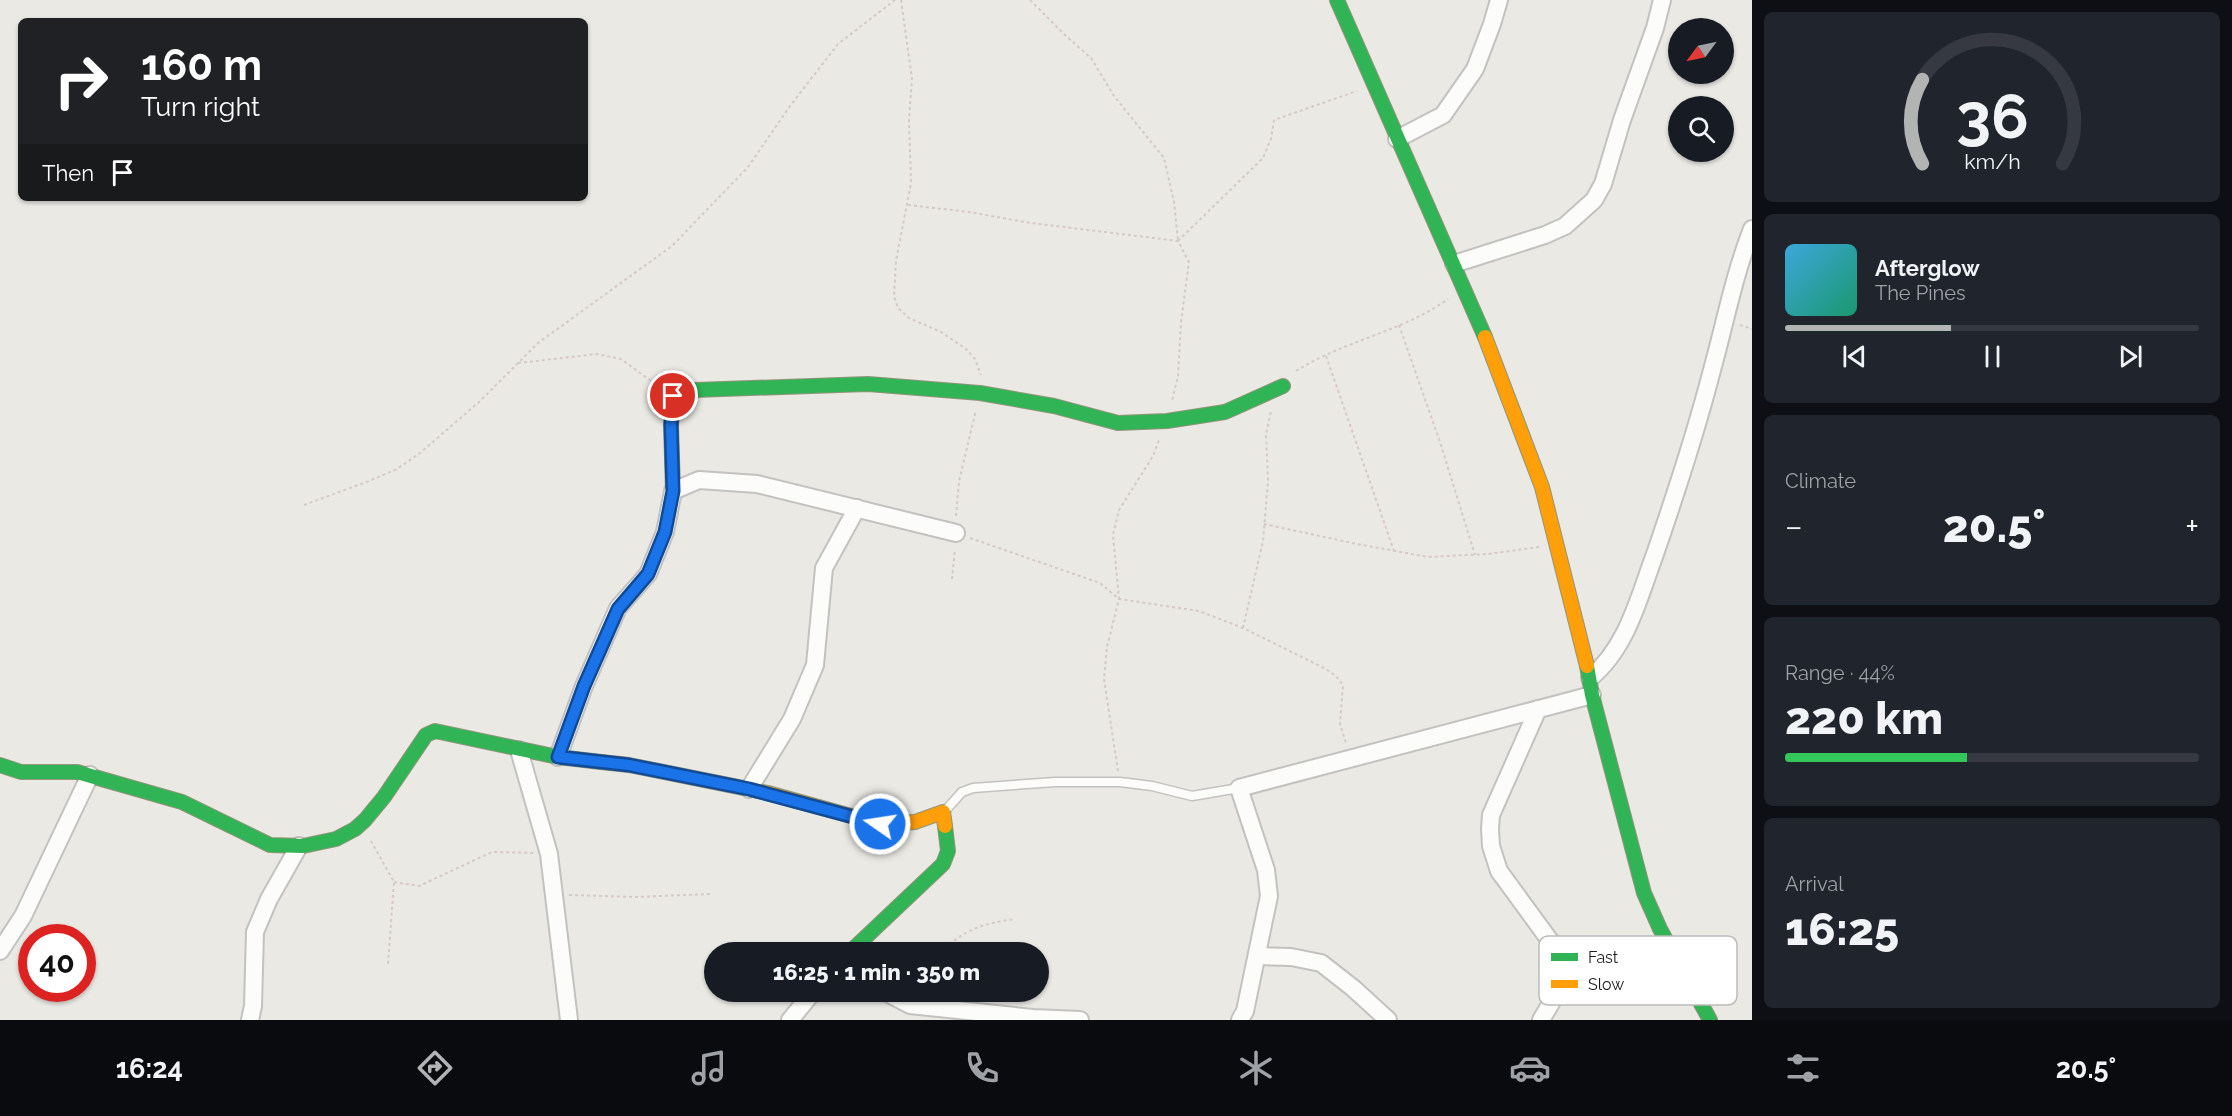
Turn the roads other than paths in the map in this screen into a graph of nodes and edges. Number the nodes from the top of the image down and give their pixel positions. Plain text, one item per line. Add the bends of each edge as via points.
1 (1337, 0) edge
2 (1499, 0) edge
3 (1662, 0) edge
4 (1397, 139) junction
5 (1752, 229) edge
6 (1454, 264) junction
7 (1283, 386) road end
8 (673, 491) junction
9 (856, 508) junction
10 (956, 533) road end
11 (1590, 678) junction
12 (1592, 695) junction
13 (1538, 708) junction
14 (519, 750) junction
15 (558, 757) junction
16 (0, 765) edge
17 (90, 775) junction
18 (1239, 788) junction
19 (749, 789) junction
20 (943, 812) junction
21 (299, 846) junction
22 (1547, 936) edge
23 (1664, 936) edge
24 (861, 942) edge
25 (0, 951) edge
26 (1257, 956) junction
27 (805, 1002) edge
28 (904, 1002) edge
29 (1550, 1005) edge
30 (1702, 1005) edge
31 (1033, 1019) edge
32 (250, 1020) edge
33 (569, 1020) edge
34 (790, 1020) edge
35 (1080, 1020) edge
36 (1240, 1020) edge
37 (1388, 1020) edge
38 (1541, 1020) edge
39 (1710, 1020) edge

1 - 4 street
2 - 4 street via 1475,69 1443,115
3 - 6 street via 1604,184 1594,200 1565,226
4 - 6 street
5 - 11 street via 1738,267 1694,438 1639,598 1612,655
6 - 11 street via 1542,487
7 - 8 street via 1225,412 1167,421 1118,423 1054,406 980,393 868,384 695,390 673,396
8 - 9 street via 699,480 757,484
8 - 15 street via 665,532 648,574 618,609
9 - 10 street
9 - 19 street via 824,568 815,665 792,719
11 - 12 street
12 - 13 street
12 - 23 street via 1644,893
13 - 18 street
13 - 22 street via 1491,814 1490,829 1499,871
14 - 15 street
14 - 21 street via 431,732 370,815 355,829 336,839
14 - 33 street via 549,854
15 - 19 street via 629,765
16 - 17 street via 21,772
17 - 21 street via 182,802 270,845
17 - 25 street via 23,916
18 - 20 lane via 1192,796 1120,782 973,788 962,792
18 - 26 street via 1266,870 1269,896
19 - 20 street via 880,824 915,822
20 - 24 street via 948,851 943,864
21 - 32 street via 255,933
26 - 36 street
26 - 37 street via 1321,963
27 - 34 street
28 - 31 street
29 - 38 street
30 - 39 street
31 - 35 street

